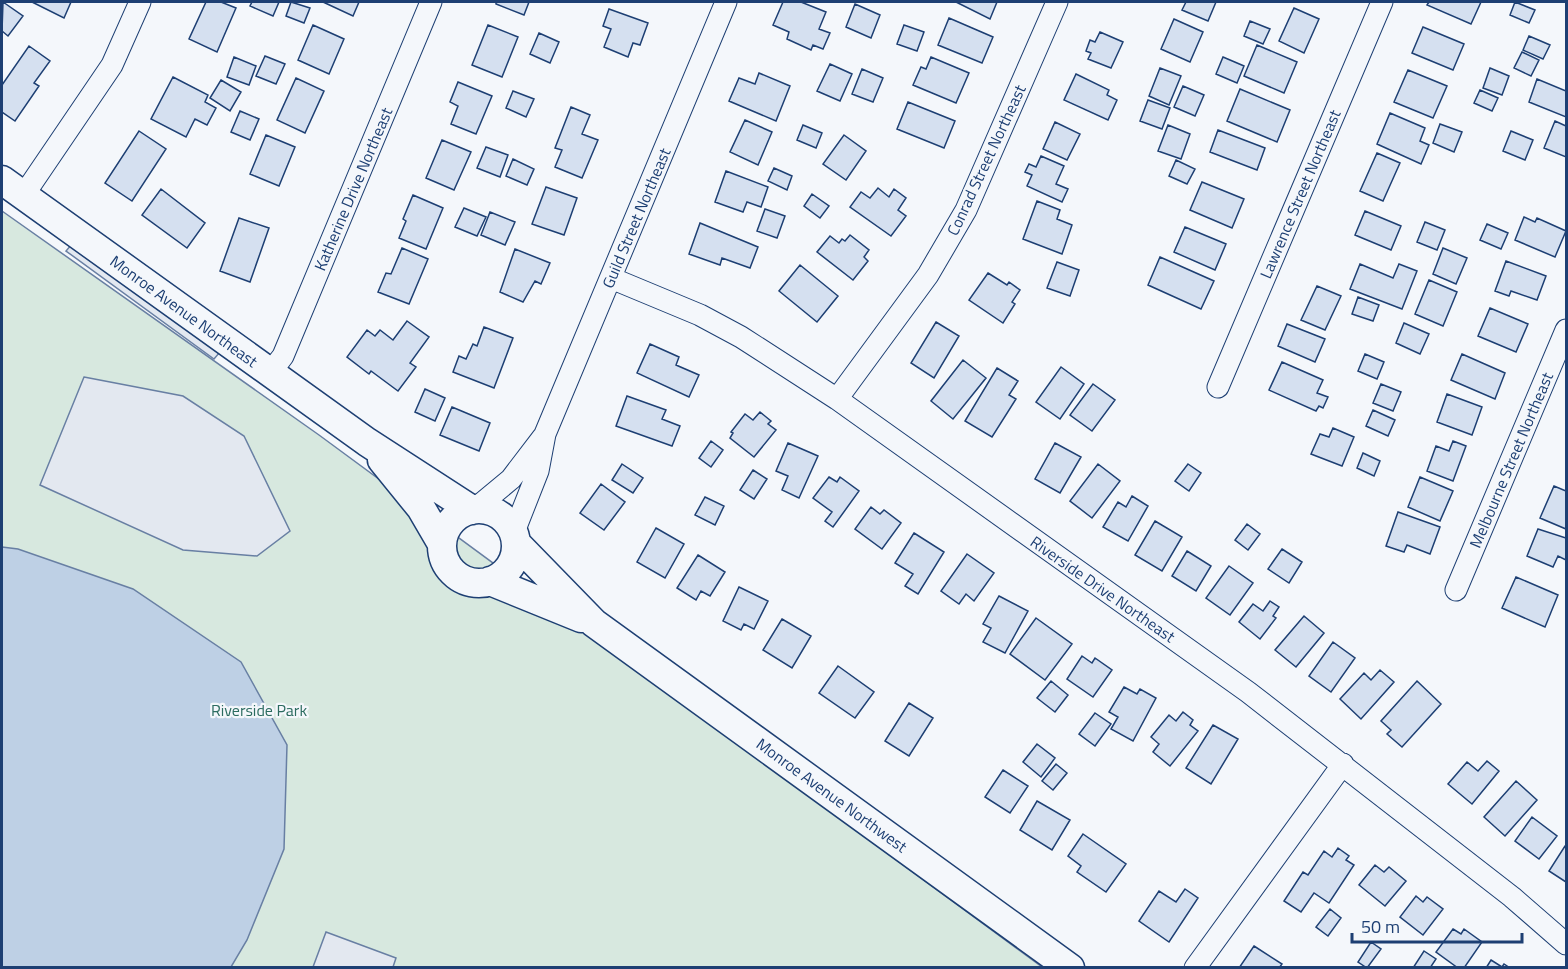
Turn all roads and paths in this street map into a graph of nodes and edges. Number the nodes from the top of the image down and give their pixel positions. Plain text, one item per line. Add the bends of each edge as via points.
1 (140, 2) edge
2 (431, 2) edge
3 (726, 2) edge
4 (1057, 2) edge
5 (1382, 2) edge
6 (12, 188) edge
7 (611, 278) junction
8 (1566, 330) edge
9 (270, 373) junction
10 (1218, 387) dead end
11 (837, 399) junction
12 (545, 434) junction
13 (367, 442) junction
14 (474, 509) junction
15 (515, 538) junction
16 (442, 544) junction
17 (490, 581) junction
18 (1456, 590) dead end
19 (594, 623) junction
20 (1343, 764) junction
21 (1566, 944) edge
22 (1070, 968) edge
23 (1195, 968) edge

1 - 6 street via 112,65
2 - 9 street, Katherine Drive Northeast via 283,356
3 - 7 street, Guild Street Northeast
4 - 11 street, Conrad Street Northeast via 966,210 928,275
5 - 10 street, Lawrence Street Northeast
6 - 9 main road, Monroe Avenue Northeast
7 - 11 street, Riverside Drive Northeast via 731,331
7 - 12 street, Guild Street Northeast
8 - 18 street, Melbourne Street Northeast
9 - 13 main road, Monroe Avenue Northeast
11 - 20 street, Riverside Drive Northeast
12 - 14 street, Guild Street Northeast via 511,479
12 - 15 street, Guild Street Northeast via 538,471
13 - 14 main road, Monroe Avenue Northeast
13 - 16 main road, Monroe Avenue Northeast via 421,508
14 - 15 main road via 499,514
14 - 16 main road via 456,516
15 - 17 main road via 510,566
15 - 19 main road, Monroe Avenue Northwest
16 - 17 main road via 447,565 454,573 474,583
17 - 19 main road, Monroe Avenue Northwest
19 - 22 main road, Monroe Avenue Northwest
20 - 21 street, Riverside Drive Northeast
20 - 23 street

